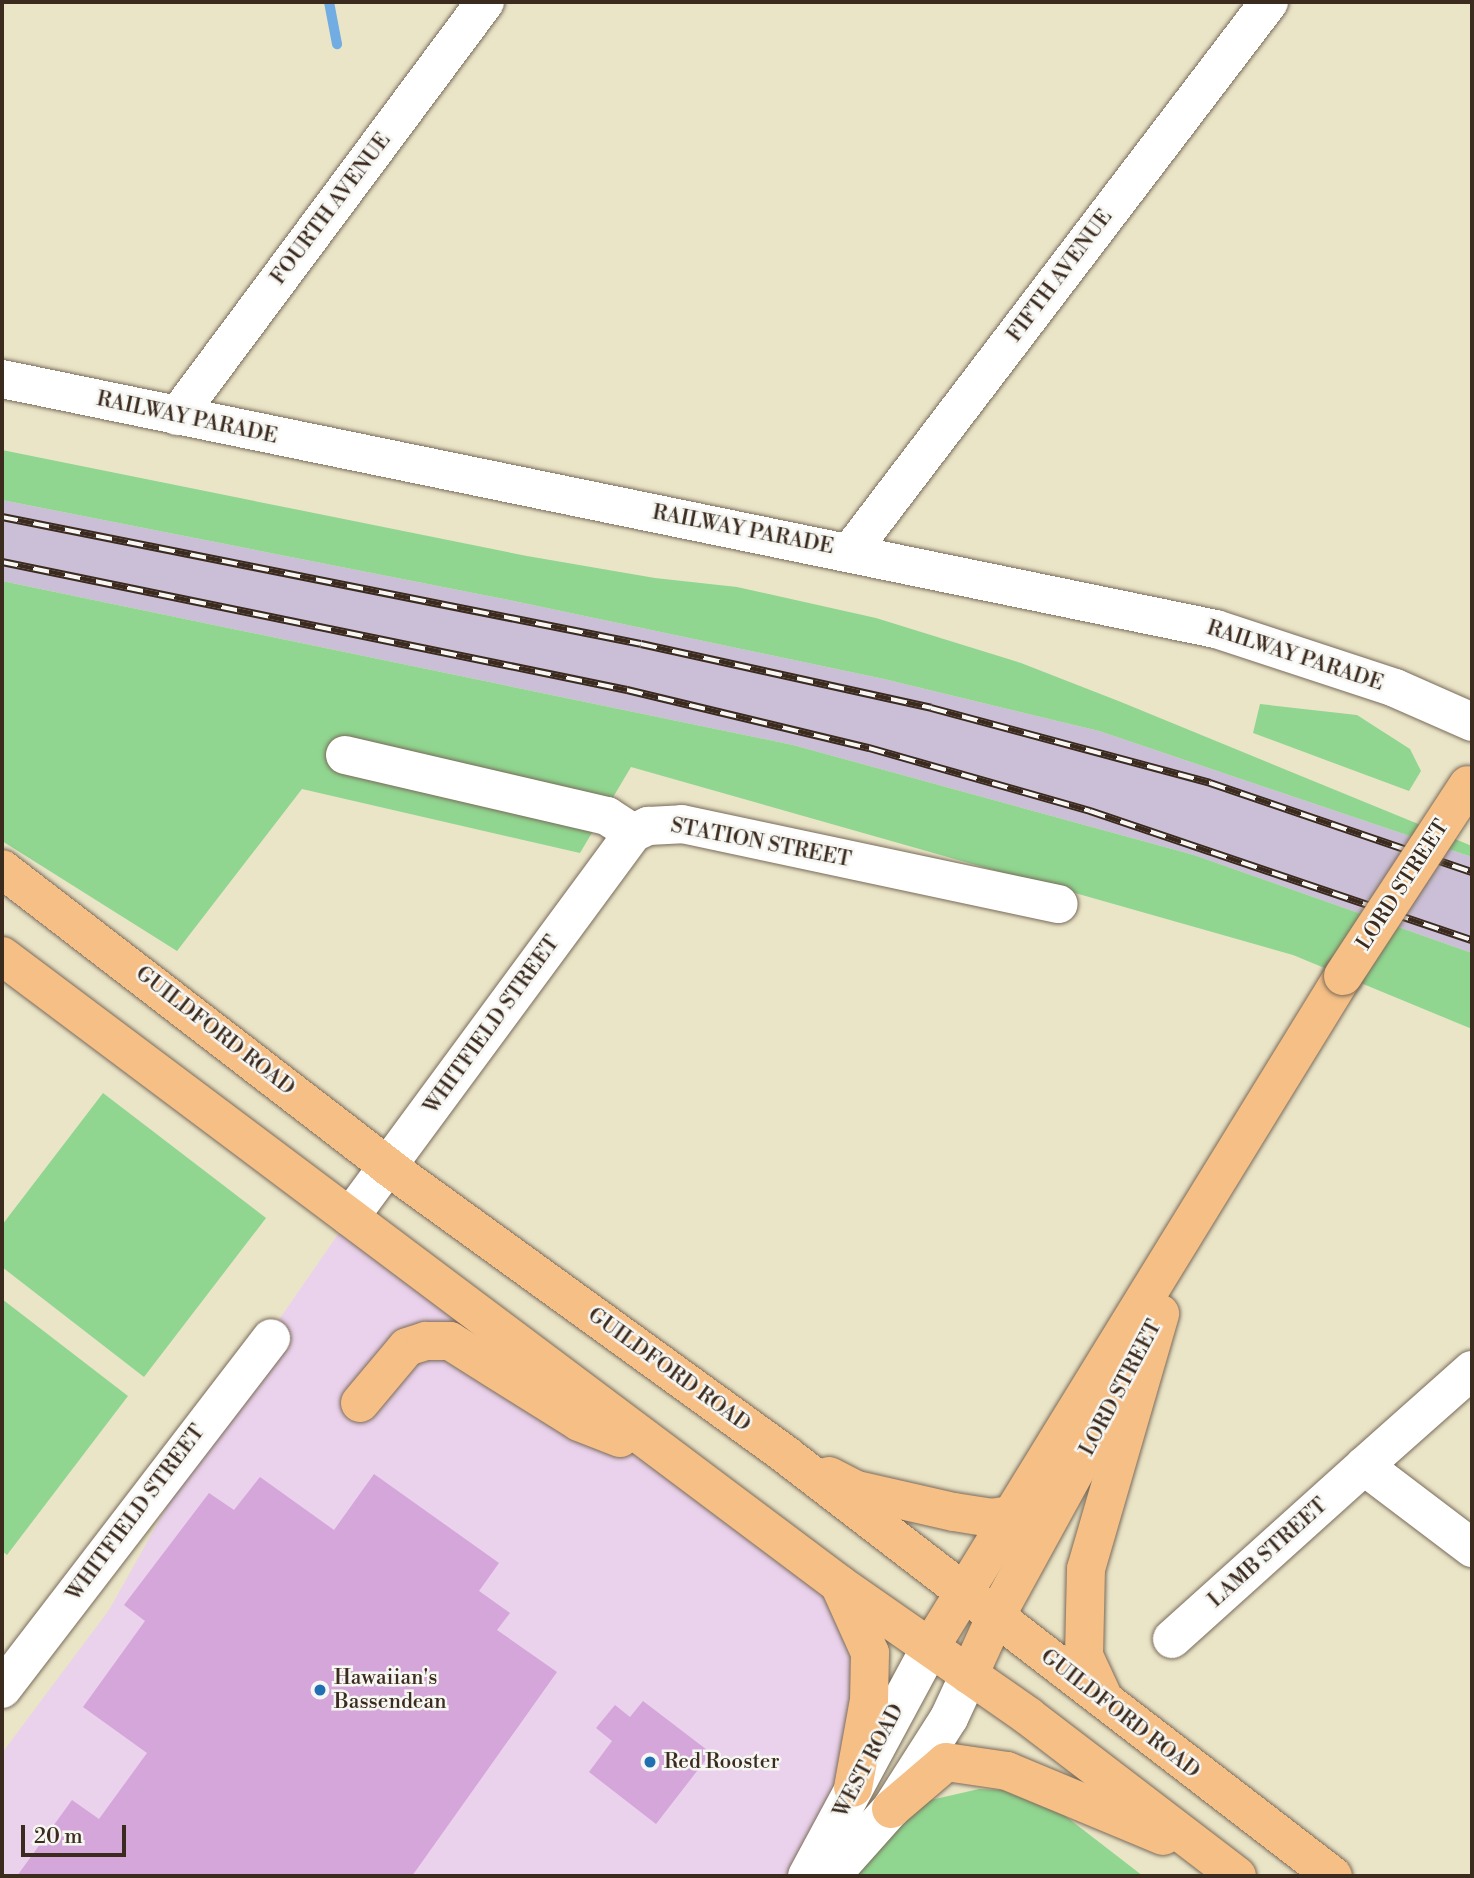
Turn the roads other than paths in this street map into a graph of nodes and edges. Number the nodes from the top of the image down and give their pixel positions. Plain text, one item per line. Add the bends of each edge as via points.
1 (485, 2) edge
2 (1269, 2) edge
3 (2, 379) edge
4 (177, 416) junction
5 (851, 551) junction
6 (1472, 722) edge
7 (345, 755) dead end
8 (1470, 782) edge
9 (634, 833) junction
10 (2, 869) edge
11 (1059, 904) dead end
12 (2, 957) edge
13 (1270, 1100) junction
14 (387, 1166) junction
15 (350, 1217) junction
16 (1160, 1314) junction
17 (271, 1338) dead end
18 (1472, 1370) edge
19 (360, 1403) dead end
20 (786, 1455) junction
21 (674, 1460) junction
22 (1364, 1466) junction
23 (1012, 1515) junction
24 (1472, 1549) edge
25 (839, 1584) junction
26 (962, 1591) junction
27 (995, 1618) junction
28 (1172, 1639) dead end
29 (931, 1646) junction
30 (969, 1675) junction
31 (2, 1689) edge
32 (1106, 1704) junction
33 (853, 1788) junction
34 (891, 1809) junction
35 (1189, 1840) junction
36 (807, 1876) edge
37 (831, 1876) edge
38 (1237, 1876) edge
39 (1333, 1876) edge

1 - 4 street, FOURTH AVENUE
2 - 5 street, FIFTH AVENUE
3 - 4 street, RAILWAY PARADE
4 - 5 street, RAILWAY PARADE
5 - 6 street, RAILWAY PARADE via 1216,629 1395,688
7 - 9 street via 607,816
8 - 13 main road, LORD STREET, bridge via 1343,976
9 - 11 street, STATION STREET via 665,823 682,824
9 - 14 street, WHITFIELD STREET
10 - 14 main road, GUILDFORD ROAD
12 - 15 main road
13 - 16 main road, LORD STREET
13 - 23 main road, LORD STREET
14 - 15 street, WHITFIELD STREET
14 - 20 main road, GUILDFORD ROAD
15 - 21 main road
16 - 27 main road, LORD STREET via 1026,1569
16 - 32 main road via 1086,1569 1084,1656
17 - 31 street, WHITFIELD STREET
18 - 22 street, LAMB STREET
19 - 21 main road via 407,1347 450,1341 579,1422
20 - 23 main road via 857,1490 990,1518
20 - 26 main road, GUILDFORD ROAD
21 - 25 main road
22 - 24 street
22 - 28 street, LAMB STREET
23 - 26 main road, LORD STREET
25 - 29 main road
25 - 33 main road via 870,1653 869,1700
26 - 27 main road, GUILDFORD ROAD
26 - 29 main road, LORD STREET
27 - 30 main road, LORD STREET
27 - 32 main road, GUILDFORD ROAD
29 - 30 main road
29 - 33 street, WEST ROAD
30 - 34 street, WEST ROAD
30 - 35 main road
32 - 39 main road, GUILDFORD ROAD
33 - 36 street, WEST ROAD
34 - 35 main road via 946,1762 1007,1770 1150,1834
34 - 37 street, WEST ROAD
35 - 38 main road

